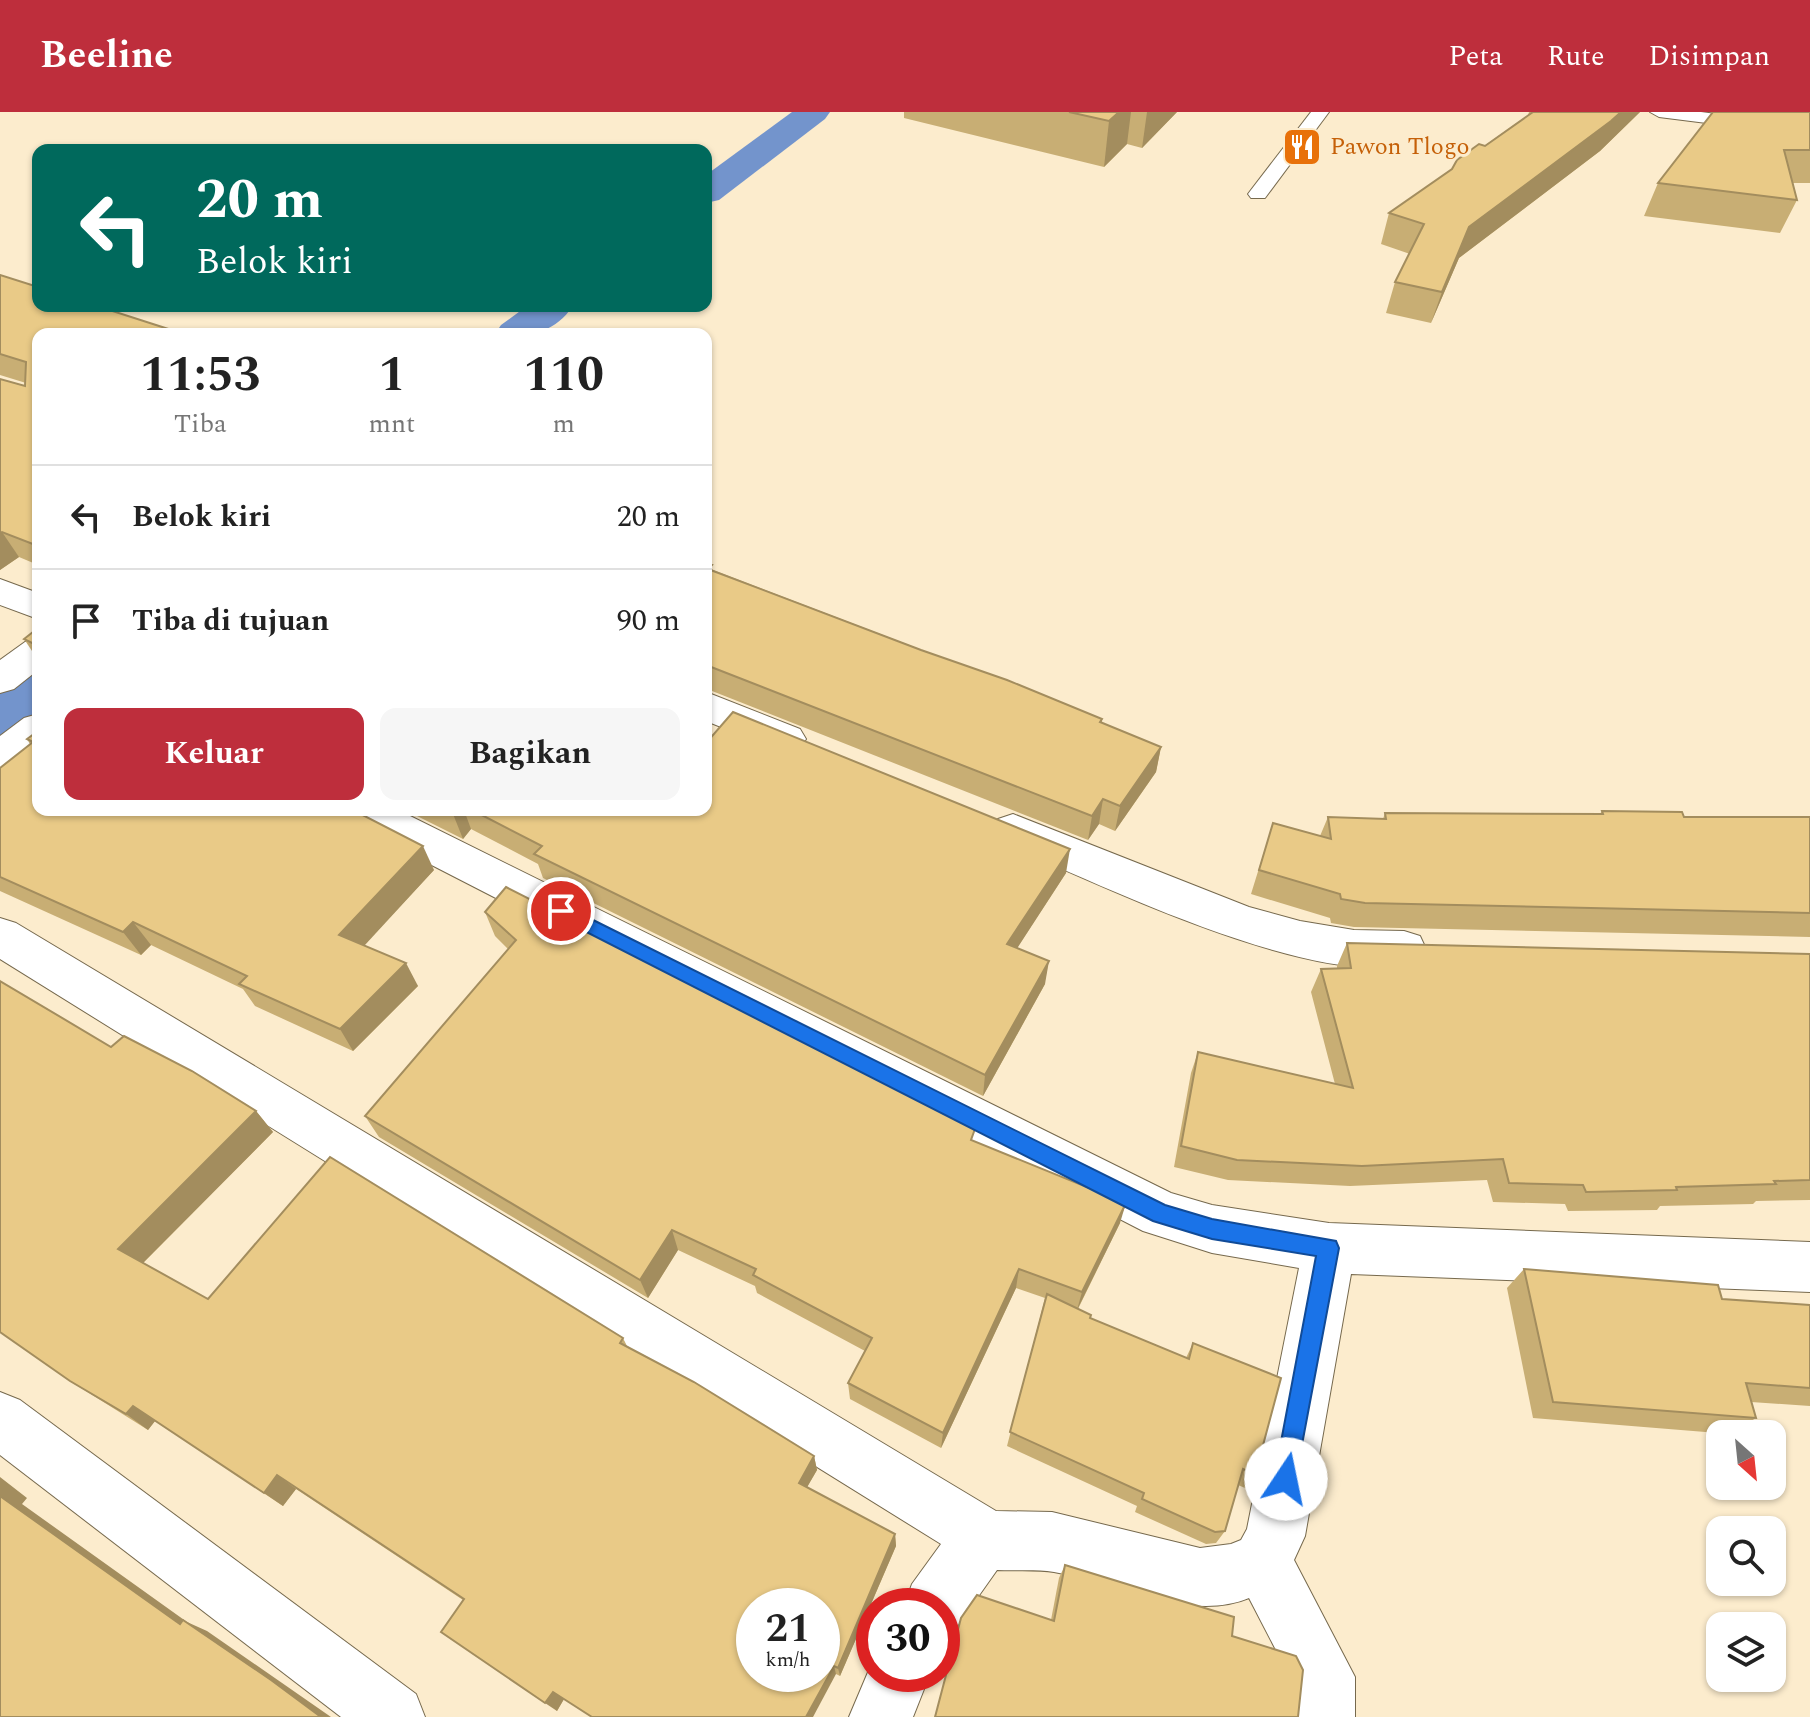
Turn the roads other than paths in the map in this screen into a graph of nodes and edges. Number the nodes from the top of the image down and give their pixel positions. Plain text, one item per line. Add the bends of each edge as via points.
1 (1320, 112) edge
2 (1659, 112) edge
3 (1810, 131) edge
4 (1258, 194) dead end
5 (0, 591) edge
6 (32, 604) edge
7 (32, 656) edge
8 (0, 680) edge
9 (712, 708) edge
10 (32, 733) edge
11 (822, 753) edge
12 (0, 757) edge
13 (373, 816) edge
14 (981, 817) edge
15 (0, 936) edge
16 (1448, 950) edge
17 (1329, 1248) junction
18 (1810, 1267) edge
19 (0, 1420) edge
20 (989, 1540) junction
21 (1262, 1561) junction
22 (947, 1588) edge
23 (891, 1692) edge
24 (393, 1717) edge
25 (881, 1717) edge
26 (1323, 1717) edge

1 - 4 lane
2 - 3 lane
5 - 6 street
7 - 8 street
9 - 11 street
10 - 12 street
13 - 17 street via 1161,1214 1212,1229
14 - 16 street via 1241,923 1354,948
15 - 20 street
17 - 18 street
17 - 21 street via 1275,1536
19 - 24 street
20 - 21 street via 1052,1542 1200,1578 1235,1574
20 - 22 street via 973,1551
21 - 26 street via 1324,1677
23 - 25 street

